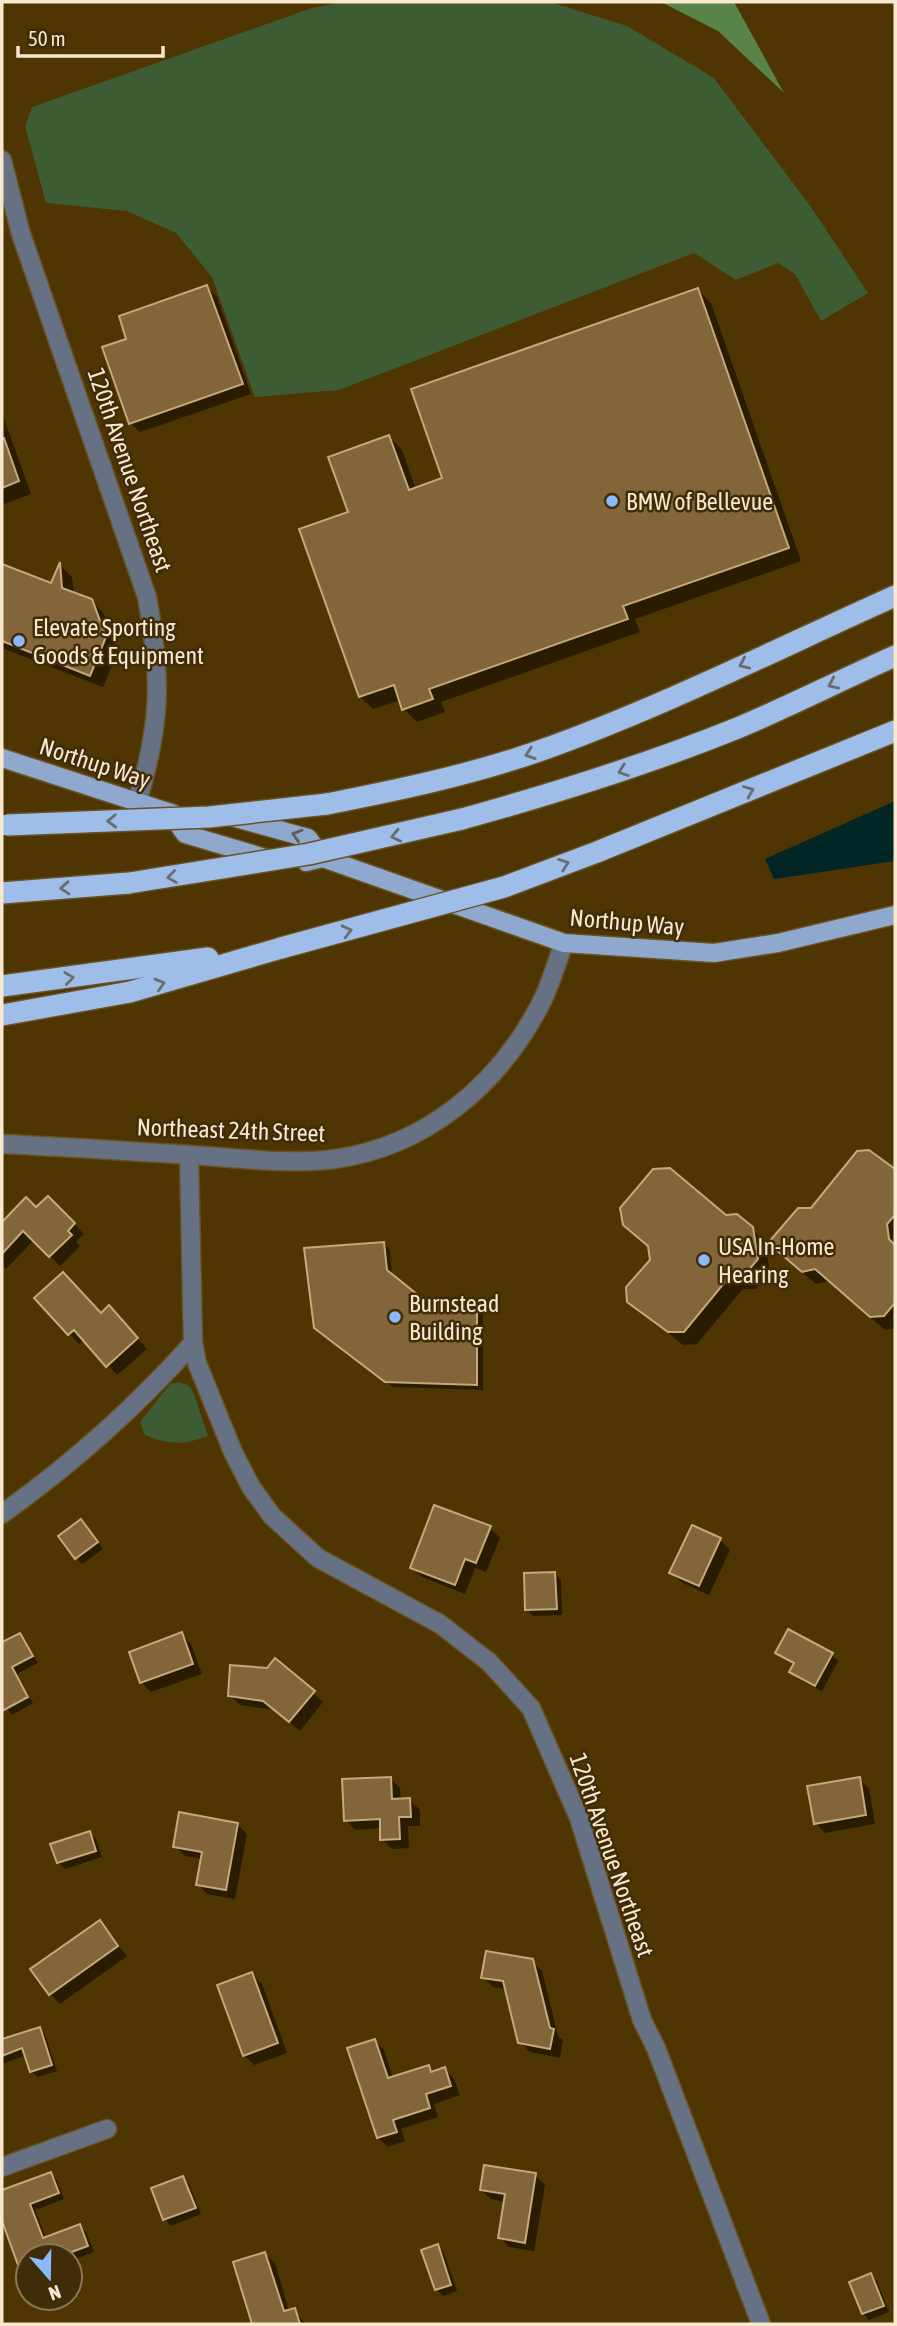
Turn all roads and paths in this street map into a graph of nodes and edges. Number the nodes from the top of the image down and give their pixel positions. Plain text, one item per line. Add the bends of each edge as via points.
1 (2, 160) edge
2 (895, 596) edge
3 (895, 656) edge
4 (895, 731) edge
5 (2, 758) edge
6 (137, 803) junction
7 (172, 815) junction
8 (4, 825) edge
9 (323, 858) junction
10 (2, 893) edge
11 (895, 915) edge
12 (564, 943) junction
13 (281, 948) junction
14 (2, 986) edge
15 (2, 1015) edge
16 (2, 1144) edge
17 (188, 1155) junction
18 (193, 1343) junction
19 (2, 1514) edge
20 (107, 2129) dead end
21 (2, 2167) edge
22 (761, 2324) edge

1 - 6 street, 120th Avenue Northeast via 21,234 148,597 159,695
2 -> 8 highway, bridge via 586,733 491,766 327,804 209,817
3 -> 10 highway, bridge via 606,777 398,836 129,883
13 -> 4 highway, bridge via 492,890
5 - 6 main road, Northup Way
6 - 7 main road, Northup Way
9 -> 7 main road, Northup Way via 308,838 196,807
7 - 9 main road, Northup Way via 185,834 291,866
9 - 12 main road, Northup Way
11 - 12 main road, Northup Way via 714,953
12 - 17 street, Northeast 24th Street via 541,1005 512,1053 476,1094 433,1124 390,1146 335,1159
14 -> 13 highway
15 -> 13 highway via 130,992
16 - 17 street, Northeast 24th Street
17 - 18 street, 120th Avenue Northeast
18 - 19 street via 107,1432
18 - 22 street, 120th Avenue Northeast via 233,1452 272,1516 317,1558 440,1624 489,1662 531,1708 579,1818 642,2020
20 - 21 street

